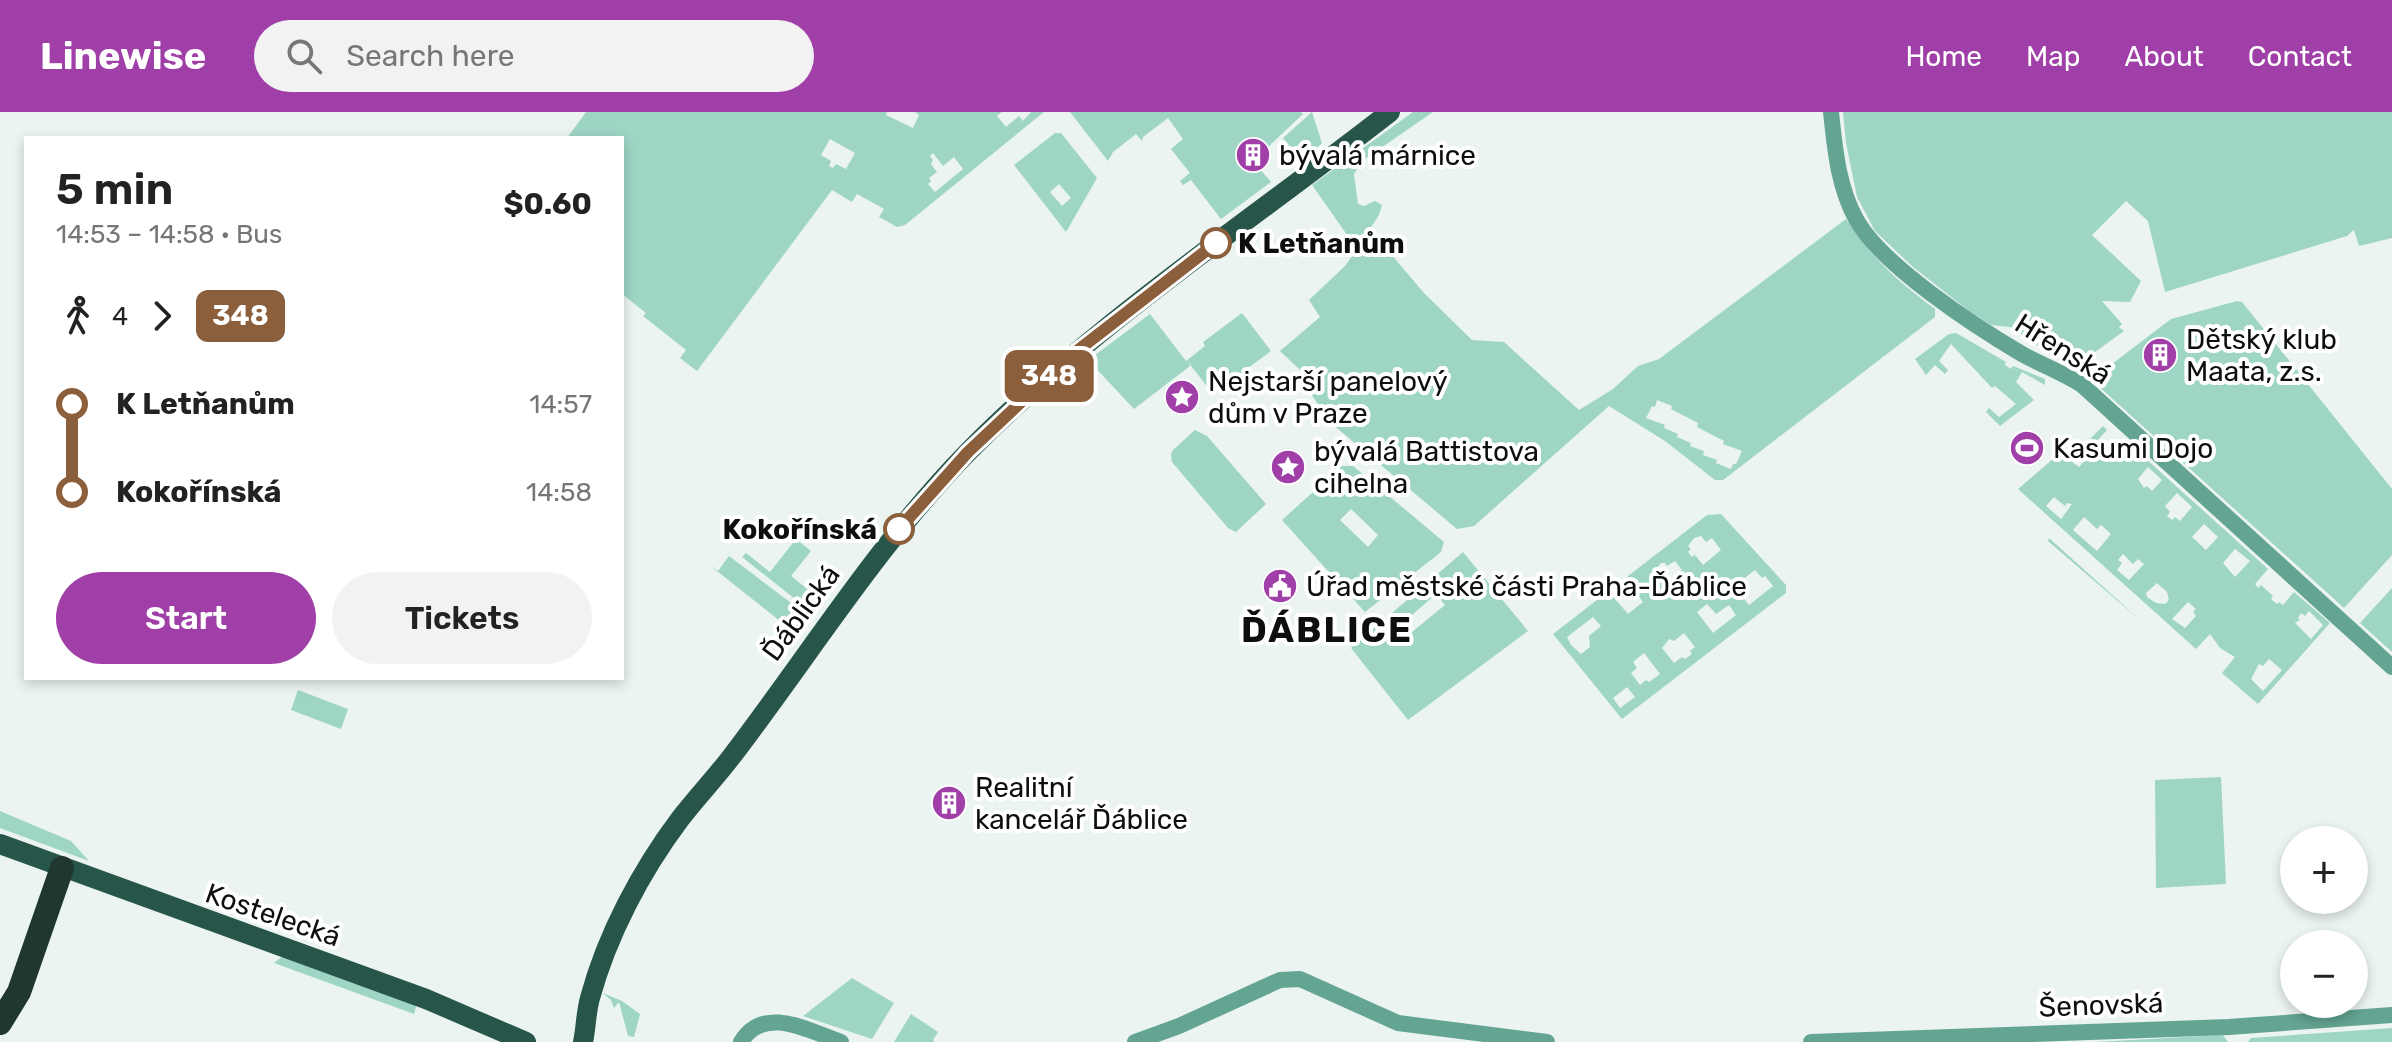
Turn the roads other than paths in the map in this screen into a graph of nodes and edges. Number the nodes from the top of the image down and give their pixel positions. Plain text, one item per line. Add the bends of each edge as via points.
1 (1390, 112) edge
2 (1831, 112) edge
3 (2392, 667) edge
4 (0, 844) edge
5 (62, 868) junction
6 (2392, 1015) edge
7 (0, 1023) edge
8 (1138, 1040) edge
9 (526, 1042) edge
10 (583, 1042) edge
11 (741, 1042) edge
12 (841, 1042) edge
13 (1547, 1042) edge
14 (1811, 1042) edge

1 - 10 main road, Ďáblická via 1068,358 968,452 894,534 654,857 601,965
2 - 3 street, Hřenská via 1845,192 1861,227 1882,252 1960,313 2082,385
4 - 5 main road, Kostelecká
5 - 7 highway via 19,992
5 - 9 main road, Kostelecká via 426,999
6 - 14 street, Šenovská
8 - 13 street via 1280,980 1300,979 1398,1023
11 - 12 street via 768,1021

